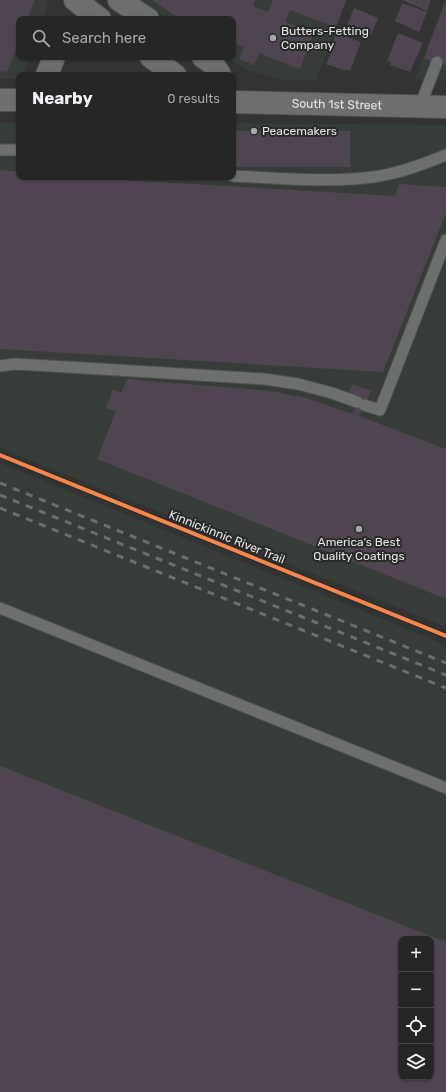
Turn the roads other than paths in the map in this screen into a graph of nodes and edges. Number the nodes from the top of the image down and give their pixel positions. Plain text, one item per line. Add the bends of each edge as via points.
1 (75, 0) edge
2 (119, 0) edge
3 (69, 16) edge
4 (96, 16) edge
5 (143, 16) edge
6 (53, 60) edge
7 (155, 60) edge
8 (207, 60) edge
9 (437, 62) dead end
10 (48, 72) edge
11 (171, 72) edge
12 (218, 72) edge
13 (236, 99) edge
14 (0, 100) edge
15 (16, 100) edge
16 (420, 106) junction
17 (446, 107) edge
18 (0, 150) edge
19 (16, 150) edge
20 (446, 155) edge
21 (236, 176) edge
22 (446, 240) edge
23 (0, 366) edge
24 (0, 608) edge
25 (446, 788) edge

1 - 3 main road
1 - 4 main road
2 - 5 main road
6 - 10 main road
7 - 11 main road
8 - 12 main road
9 - 16 lane
13 - 16 main road, South 1st Street
14 - 15 main road
16 - 17 main road, South 1st Street
18 - 19 lane
20 - 21 lane via 411,168 374,177 331,179
22 - 23 lane via 380,410 332,393 264,379 15,364
24 - 25 lane

